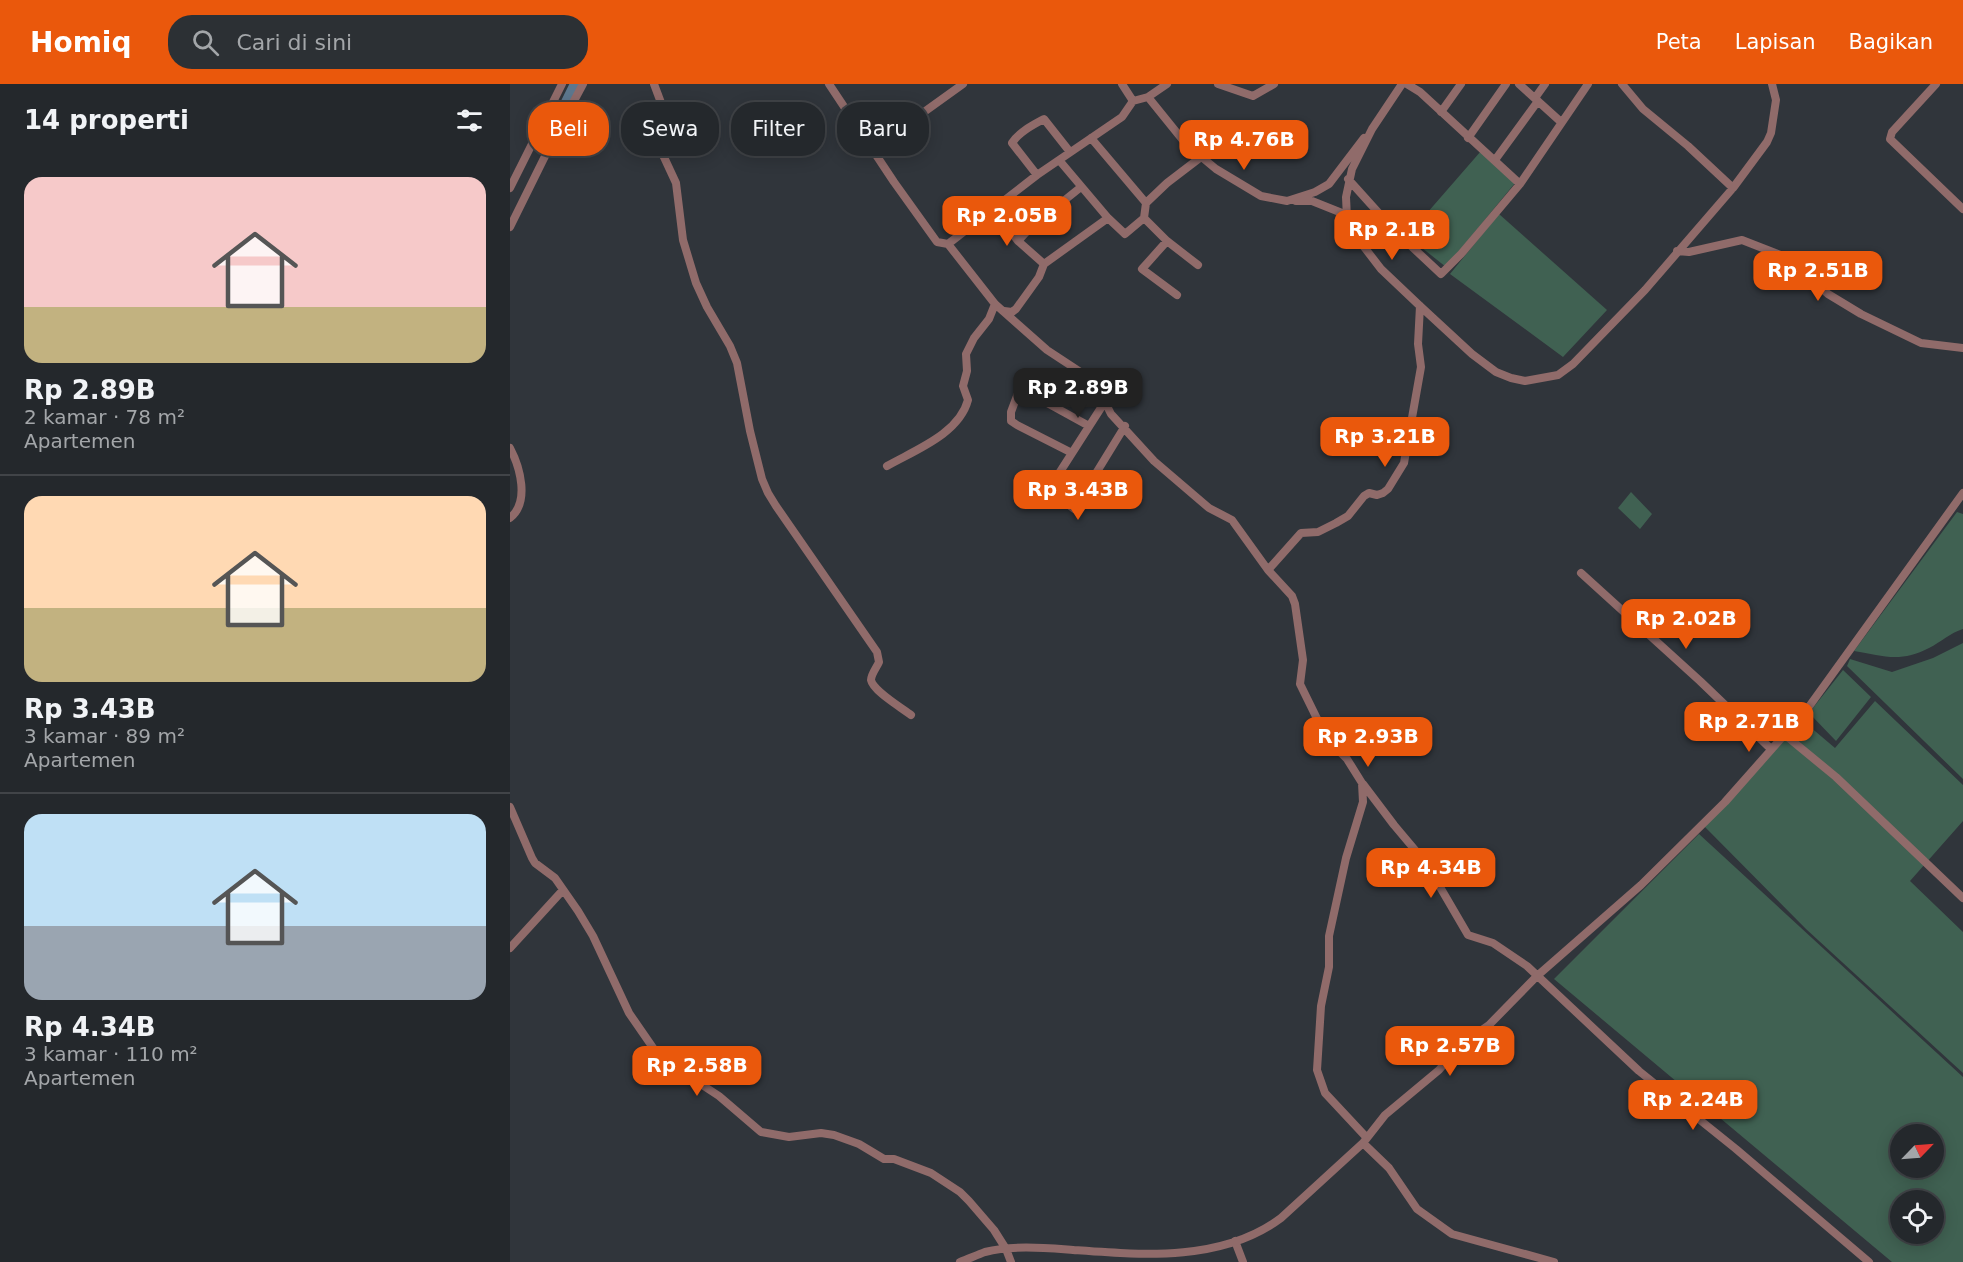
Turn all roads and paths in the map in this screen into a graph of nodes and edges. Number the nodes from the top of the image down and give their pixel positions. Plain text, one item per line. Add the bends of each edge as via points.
1 (562, 84) edge
2 (583, 84) edge
3 (654, 84) edge
4 (829, 84) edge
5 (963, 84) edge
6 (1122, 84) edge
7 (1167, 84) edge
8 (1218, 84) edge
9 (1274, 84) edge
10 (1404, 84) edge
11 (1461, 84) edge
12 (1506, 84) edge
13 (1519, 84) edge
14 (1545, 84) edge
15 (1588, 84) edge
16 (1622, 84) edge
17 (1936, 84) edge
18 (1774, 85) edge
19 (1148, 97) junction
20 (1537, 99) junction
21 (1133, 101) junction
22 (556, 102) edge
23 (570, 102) edge
24 (841, 102) edge
25 (929, 108) edge
26 (1441, 112) junction
27 (1562, 122) junction
28 (1372, 129) junction
29 (1091, 138) junction
30 (1468, 138) junction
31 (1070, 152) junction
32 (531, 156) edge
33 (537, 156) edge
34 (877, 156) edge
35 (1201, 157) junction
36 (1059, 160) junction
37 (1495, 160) junction
38 (1037, 175) junction
39 (1348, 179) junction
40 (1520, 184) junction
41 (1082, 187) junction
42 (510, 188) edge
43 (1733, 188) junction
44 (1287, 201) junction
45 (1146, 203) junction
46 (994, 209) junction
47 (1963, 209) edge
48 (1347, 215) junction
49 (1108, 218) junction
50 (1144, 218) junction
51 (510, 227) edge
52 (1018, 241) junction
53 (1167, 241) junction
54 (948, 244) junction
55 (1677, 251) junction
56 (1044, 264) junction
57 (1198, 264) dead end
58 (1177, 295) dead end
59 (995, 304) junction
60 (1420, 306) junction
61 (1004, 311) junction
62 (1963, 348) edge
63 (1106, 400) junction
64 (1089, 426) junction
65 (1125, 426) junction
66 (510, 447) edge
67 (1072, 453) junction
68 (887, 466) dead end
69 (1963, 493) edge
70 (510, 518) edge
71 (1268, 570) junction
72 (1581, 573) dead end
73 (911, 715) dead end
74 (1785, 735) junction
75 (1771, 749) junction
76 (1362, 783) junction
77 (510, 807) edge
78 (563, 890) junction
79 (1963, 898) edge
80 (510, 948) edge
81 (1537, 976) junction
82 (1365, 1141) junction
83 (1235, 1241) junction
84 (1006, 1250) junction
85 (960, 1262) edge
86 (1011, 1262) edge
87 (1243, 1262) edge
88 (1554, 1262) edge
89 (1869, 1262) edge

1 - 22 street
2 - 23 street
3 - 73 street via 663,108 651,119 650,127 676,183 683,240 696,283 737,363 765,486 877,652 879,662 872,683
4 - 24 street
5 - 25 street
6 - 21 street
7 - 19 street
8 - 9 street via 1252,96
10 - 26 street via 1420,92
10 - 28 street
11 - 26 street
12 - 30 street
13 - 20 street
14 - 20 street
15 - 27 street
16 - 43 street via 1643,109
17 - 47 street via 1890,139
18 - 43 street via 1771,133
19 - 21 street
19 - 35 street
20 - 27 street
20 - 37 street
21 - 29 street via 1122,117
26 - 30 street
27 - 40 street
28 - 39 street
28 - 44 street via 1331,183
29 - 31 street
29 - 45 street
30 - 37 street
31 - 36 street
31 - 38 street via 1044,119 1033,125 1012,143
32 - 42 street
33 - 51 street
34 - 54 street via 938,242
35 - 44 street via 1261,196
35 - 45 street
36 - 38 street
36 - 41 street
37 - 40 street
38 - 46 street
39 - 40 street via 1441,274
39 - 48 street
41 - 49 street
41 - 52 street
43 - 55 street
44 - 48 street via 1312,201
45 - 50 street
46 - 52 street
46 - 54 street
48 - 60 street via 1381,269
49 - 50 street via 1125,234
49 - 56 street
50 - 53 street
52 - 56 street
53 - 57 street
53 - 58 street via 1142,269
54 - 59 street
55 - 60 street via 1646,290 1573,364 1558,375 1541,379 1517,380 1496,372
55 - 62 street via 1742,240 1788,258 1828,294 1920,343
56 - 61 street via 1016,309
59 - 61 street
59 - 68 street via 966,354 963,387 968,400 962,414 946,432
60 - 71 street via 1421,367 1404,463 1388,489 1377,495 1369,493 1348,516 1318,532 1301,533
61 - 63 street via 1047,350 1085,375
63 - 64 street
63 - 65 street via 1111,414
64 - 67 street
64 - 67 street via 1020,388 1011,421
65 - 67 street via 1074,509 1049,489
65 - 71 street via 1155,461 1209,508 1232,520
66 - 70 street via 522,494 519,510
69 - 74 street
71 - 76 street via 1296,604 1303,660 1300,684 1328,739
72 - 75 street
74 - 75 street
74 - 79 street via 1836,777
75 - 81 street via 1725,802 1641,885
76 - 81 street via 1426,863 1468,935 1493,943
76 - 82 street via 1363,802 1329,936 1317,1070 1325,1093
77 - 78 street via 535,863 555,878
78 - 80 street
78 - 84 street via 593,936 629,1013 667,1068 719,1096 761,1132 789,1137 834,1135 859,1144 884,1160 894,1159 931,1173 960,1192 994,1230
81 - 82 street via 1489,1025 1460,1045 1439,1070 1385,1115
81 - 89 street via 1639,1071
82 - 83 street via 1267,1229
82 - 88 street via 1417,1209 1452,1234
83 - 84 street via 1171,1254
83 - 87 street
84 - 85 street
84 - 86 street

